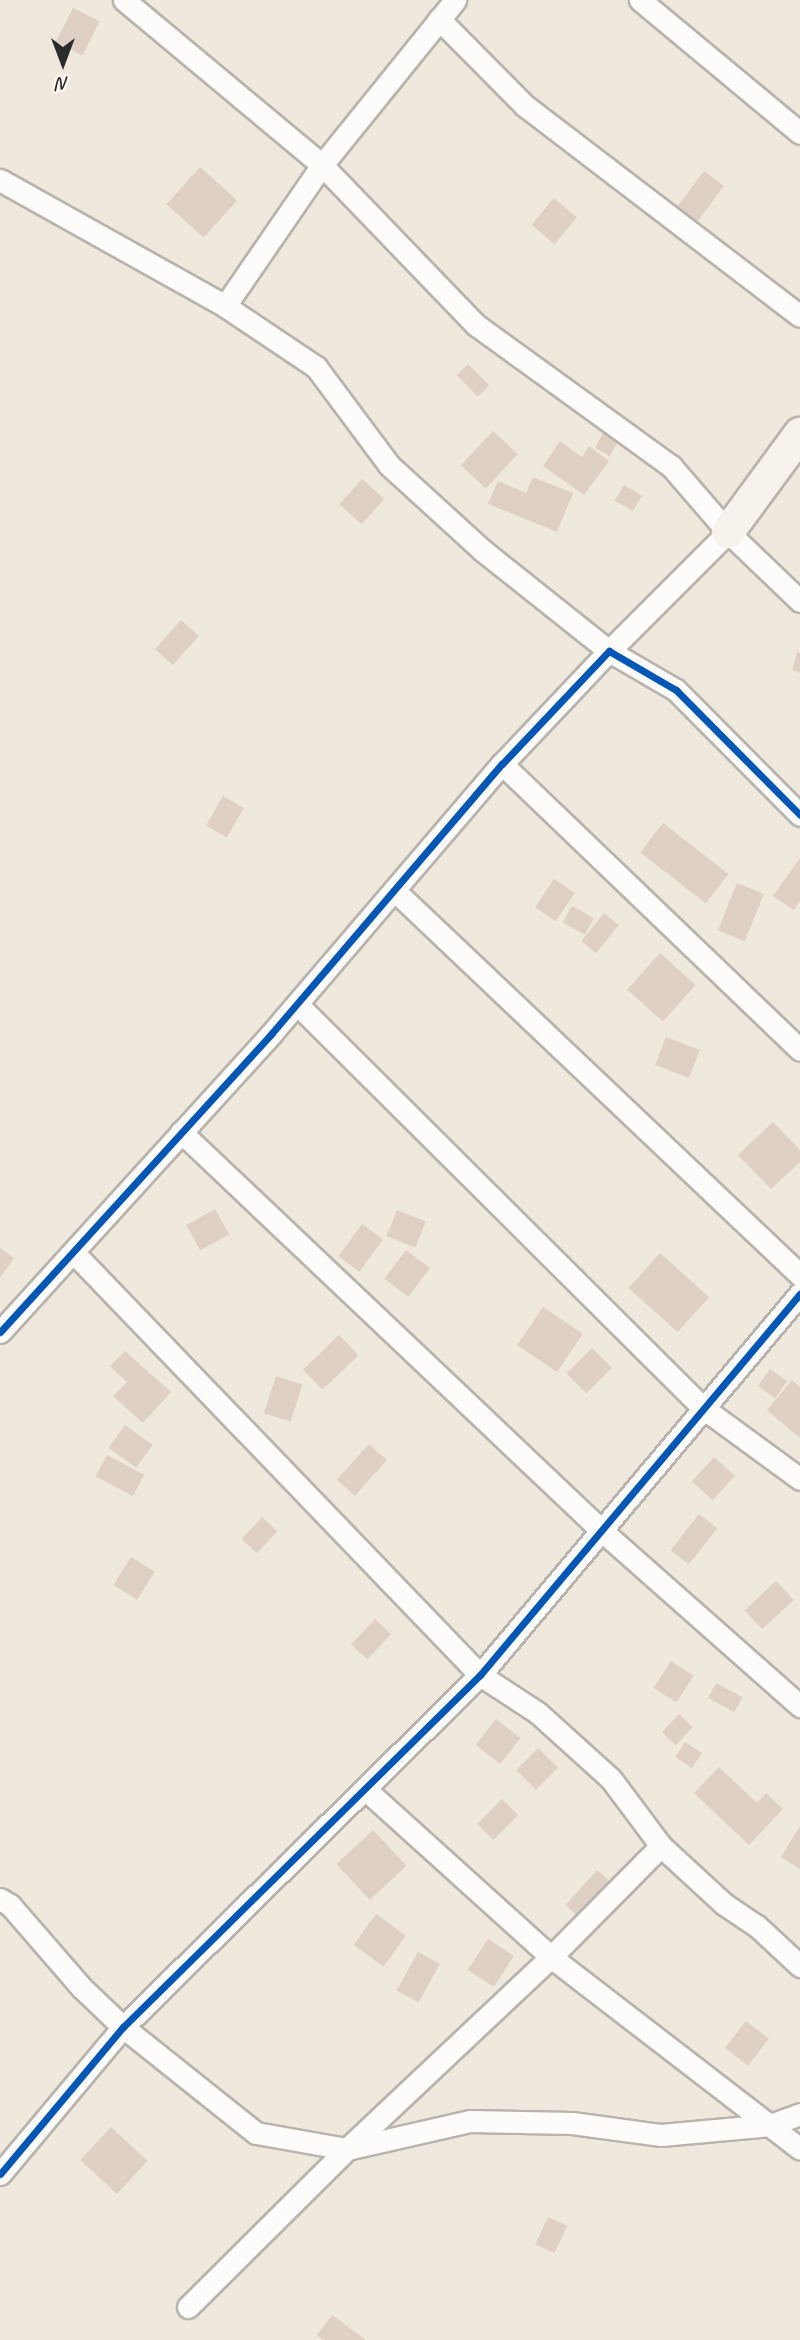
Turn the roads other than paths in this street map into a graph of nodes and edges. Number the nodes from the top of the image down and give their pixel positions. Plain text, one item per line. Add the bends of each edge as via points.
1 (124, 0) edge
2 (455, 0) edge
3 (640, 0) edge
4 (439, 19) junction
5 (800, 133) edge
6 (322, 165) junction
7 (0, 180) edge
8 (225, 306) junction
9 (800, 316) edge
10 (800, 433) edge
11 (728, 532) junction
12 (800, 601) edge
13 (609, 651) junction
14 (502, 764) junction
15 (800, 815) edge
16 (394, 890) junction
17 (297, 1004) junction
18 (800, 1051) edge
19 (181, 1132) junction
20 (73, 1252) junction
21 (800, 1275) edge
22 (800, 1293) edge
23 (0, 1332) edge
24 (703, 1408) junction
25 (800, 1479) edge
26 (601, 1530) junction
27 (480, 1675) junction
28 (800, 1706) edge
29 (365, 1789) junction
30 (661, 1846) junction
31 (0, 1899) edge
32 (551, 1957) junction
33 (800, 1966) edge
34 (123, 2027) junction
35 (800, 2114) edge
36 (770, 2125) junction
37 (347, 2149) junction
38 (800, 2149) edge
39 (0, 2174) edge
40 (188, 2307) dead end

1 - 6 street
2 - 4 street
3 - 5 street
4 - 6 street
4 - 9 street via 524,105
6 - 8 street
6 - 11 street via 476,325 671,466
7 - 8 street
8 - 13 street via 316,367 389,465 482,550
10 - 11 street
11 - 12 street
11 - 13 street
13 - 14 street
13 - 15 street via 676,690
14 - 16 street
14 - 18 street
16 - 17 street
16 - 21 street
17 - 19 street
17 - 24 street
19 - 20 street
19 - 26 street
20 - 23 street
20 - 27 street
22 - 24 street
24 - 25 street
24 - 26 street
26 - 27 street
26 - 28 street
27 - 29 street
27 - 30 street via 538,1713 611,1779
29 - 32 street
29 - 34 street
30 - 32 street
30 - 33 street
31 - 34 street
32 - 36 street
32 - 37 street
34 - 37 street via 256,2133
34 - 39 street
35 - 36 street
36 - 37 street via 662,2135 572,2123 470,2121
36 - 38 street
37 - 40 street

